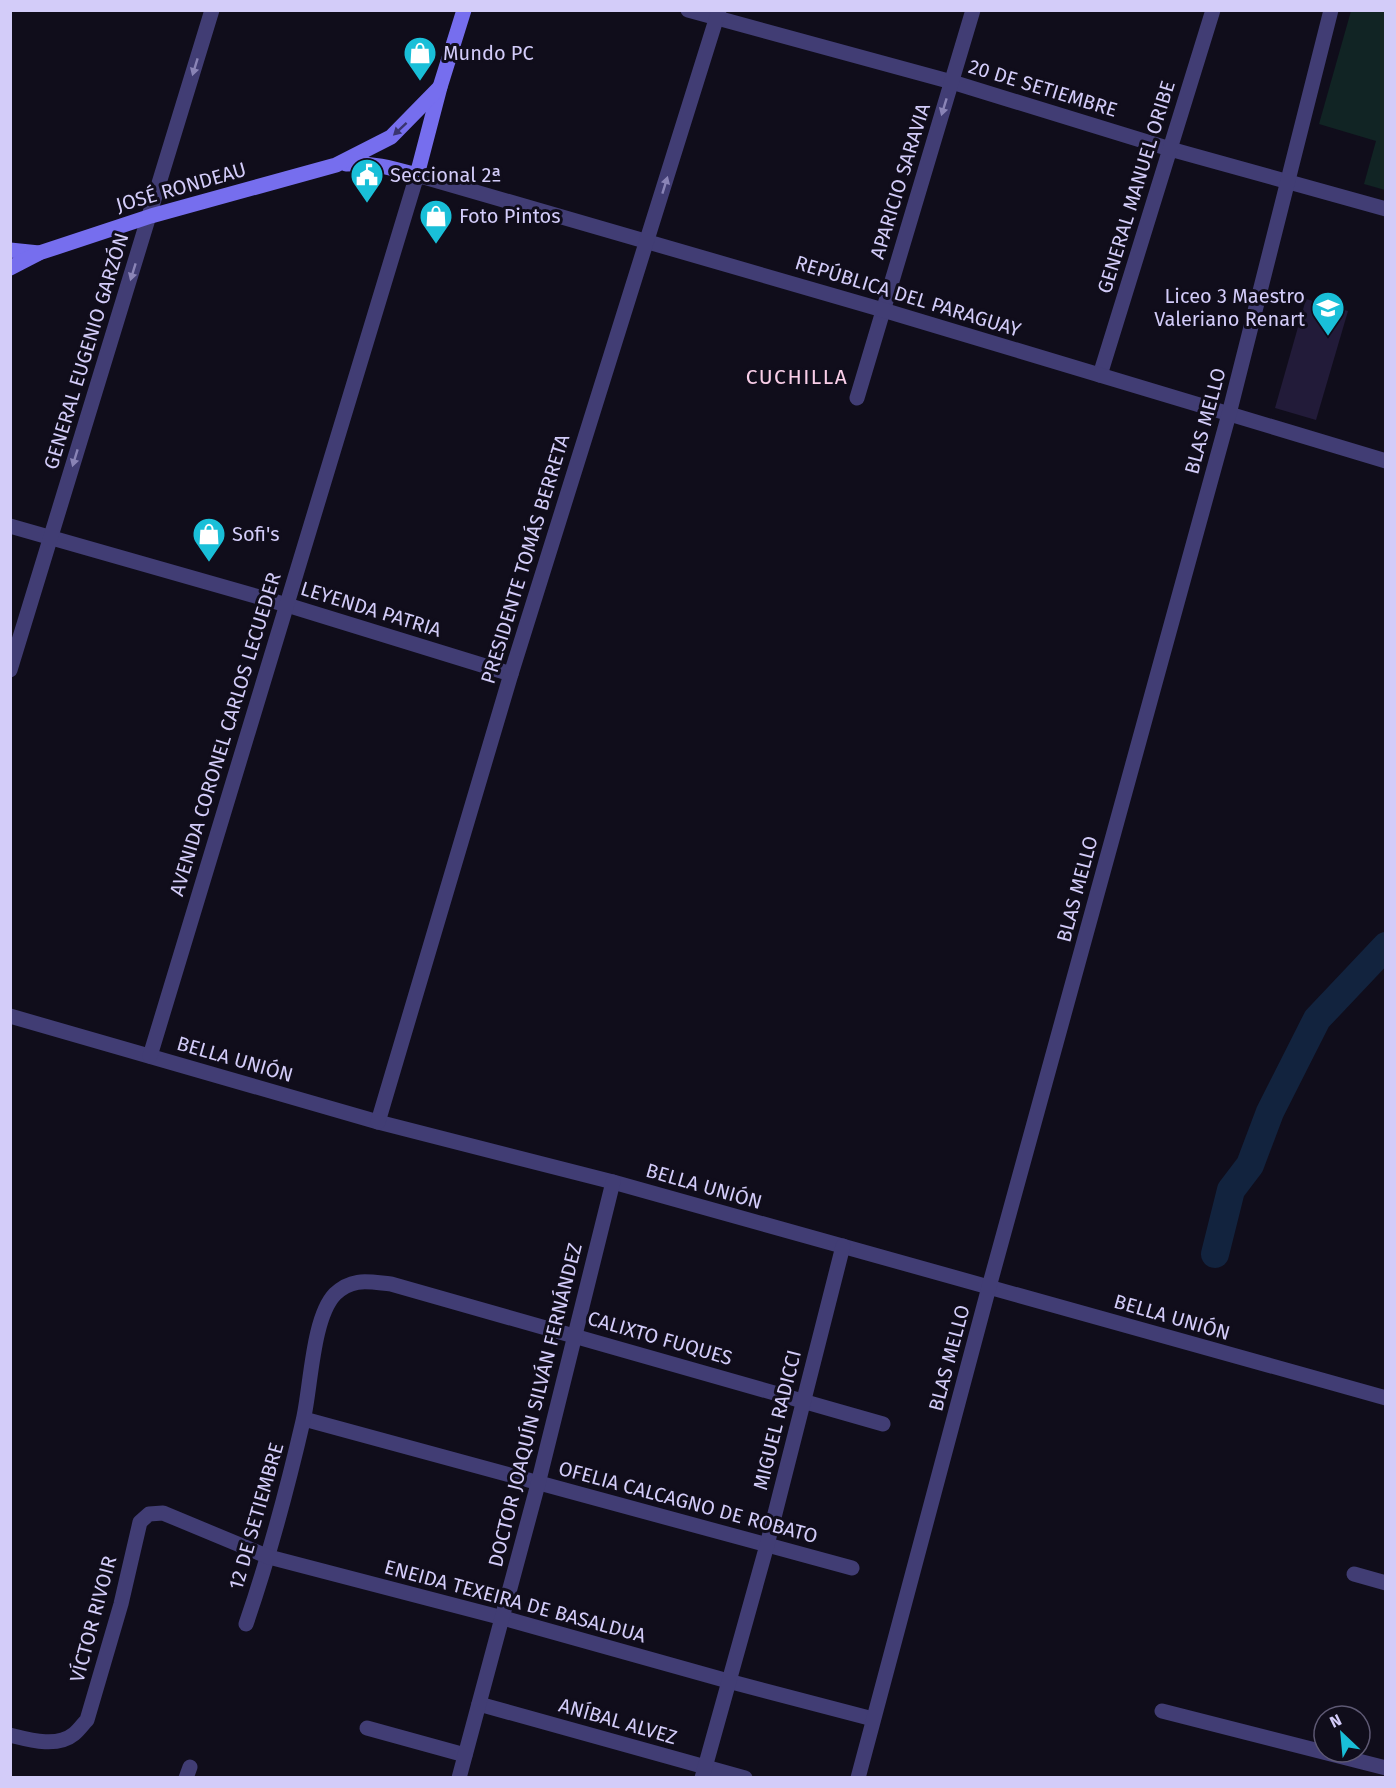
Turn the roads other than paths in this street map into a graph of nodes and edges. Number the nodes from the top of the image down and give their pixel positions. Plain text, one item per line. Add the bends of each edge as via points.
1 (212, 10) edge
2 (464, 10) edge
3 (688, 10) edge
4 (973, 10) edge
5 (1213, 10) edge
6 (1331, 10) edge
7 (718, 15) edge
8 (952, 82) junction
9 (440, 87) junction
10 (1170, 149) junction
11 (336, 165) junction
12 (417, 174) junction
13 (1287, 182) junction
14 (1386, 209) edge
15 (151, 216) junction
16 (647, 241) junction
17 (10, 250) edge
18 (39, 253) junction
19 (10, 268) edge
20 (883, 310) junction
21 (1100, 375) junction
22 (857, 398) dead end
23 (1229, 414) junction
24 (1386, 461) edge
25 (10, 526) edge
26 (50, 537) junction
27 (286, 605) junction
28 (10, 670) edge
29 (511, 674) junction
30 (10, 1016) edge
31 (150, 1056) junction
32 (378, 1122) junction
33 (613, 1182) junction
34 (843, 1246) junction
35 (989, 1287) junction
36 (574, 1335) junction
37 (1386, 1398) edge
38 (803, 1401) junction
39 (304, 1419) junction
40 (883, 1424) dead end
41 (538, 1484) junction
42 (149, 1514) joint
43 (767, 1545) junction
44 (269, 1557) junction
45 (852, 1568) dead end
46 (1354, 1574) dead end
47 (1386, 1583) edge
48 (503, 1618) junction
49 (246, 1624) dead end
50 (728, 1681) junction
51 (479, 1704) junction
52 (1162, 1711) dead end
53 (873, 1719) junction
54 (367, 1728) dead end
55 (10, 1735) edge
56 (465, 1755) junction
57 (1386, 1768) edge
58 (703, 1772) edge
59 (459, 1778) edge
60 (745, 1778) edge
61 (858, 1778) edge

1 -> 15 street, GENERAL EUGENIO GARZÓN
2 - 9 main road, AVENIDA CORONEL CARLOS LECUEDER
3 - 7 street, 20 DE SETIEMBRE
4 - 8 street, APARICIO SARAVIA
5 - 10 street, GENERAL MANUEL ORIBE
6 - 13 street, BLAS MELLO
7 - 8 street, 20 DE SETIEMBRE
16 -> 7 street, PRESIDENTE TOMÁS BERRETA
8 - 10 street, 20 DE SETIEMBRE
8 -> 20 street, APARICIO SARAVIA
9 -> 11 main road, JOSÉ RONDEAU via 392,137
9 - 12 main road, AVENIDA CORONEL CARLOS LECUEDER
10 - 13 street, 20 DE SETIEMBRE
10 - 21 street, GENERAL MANUEL ORIBE
11 - 12 main road, JOSÉ RONDEAU via 381,164
11 - 15 main road, JOSÉ RONDEAU
12 - 16 street, REPÚBLICA DEL PARAGUAY
12 - 27 street, AVENIDA CORONEL CARLOS LECUEDER
13 - 14 street, 20 DE SETIEMBRE
13 - 23 street, BLAS MELLO
15 - 18 main road, JOSÉ RONDEAU
15 -> 26 street, GENERAL EUGENIO GARZÓN
16 - 20 street, REPÚBLICA DEL PARAGUAY
16 - 29 street, PRESIDENTE TOMÁS BERRETA
17 - 18 main road, JOSÉ RONDEAU
18 - 19 main road, JOSÉ RONDEAU
20 - 21 street, REPÚBLICA DEL PARAGUAY
20 - 22 street, APARICIO SARAVIA
21 - 23 street, REPÚBLICA DEL PARAGUAY
23 - 24 street, REPÚBLICA DEL PARAGUAY
23 - 35 street, BLAS MELLO
25 - 26 street, LEYENDA PATRIA
26 - 27 street, LEYENDA PATRIA
26 - 28 street, GENERAL EUGENIO GARZÓN
27 - 29 street, LEYENDA PATRIA
27 - 31 street, AVENIDA CORONEL CARLOS LECUEDER
29 - 32 street, PRESIDENTE TOMÁS BERRETA
30 - 31 street, BELLA UNIÓN
31 - 32 street, BELLA UNIÓN
32 - 33 street, BELLA UNIÓN
33 - 34 street, BELLA UNIÓN
33 - 36 street, DOCTOR JOAQUÍN SILVÁN FERNÁNDEZ
34 - 35 street, BELLA UNIÓN
34 - 38 street, MIGUEL RADICCI
35 - 37 street, BELLA UNIÓN
35 - 53 street, BLAS MELLO
36 - 38 street, CALIXTO FUQUES
36 - 39 street, CALIXTO FUQUES via 391,1284 355,1281 336,1294 324,1311
36 - 41 street, DOCTOR JOAQUÍN SILVÁN FERNÁNDEZ
38 - 40 street, CALIXTO FUQUES
38 - 43 street, MIGUEL RADICCI
39 - 41 street, OFELIA CALCAGNO DE ROBATO
39 - 44 street, 12 DE SETIEMBRE
41 - 43 street, OFELIA CALCAGNO DE ROBATO
41 - 48 street, DOCTOR JOAQUÍN SILVÁN FERNÁNDEZ
42 - 44 street, ENEIDA TEXEIRA DE BASALDUA via 163,1513
42 - 55 street, VÍCTOR RIVOIR via 140,1522 87,1720 74,1735 59,1742
43 - 45 street, OFELIA CALCAGNO DE ROBATO
43 - 50 street, MIGUEL RADICCI
44 - 48 street, ENEIDA TEXEIRA DE BASALDUA
44 - 49 street, 12 DE SETIEMBRE
46 - 47 street
48 - 50 street, ENEIDA TEXEIRA DE BASALDUA
48 - 51 street, DOCTOR JOAQUÍN SILVÁN FERNÁNDEZ
50 - 53 street, ENEIDA TEXEIRA DE BASALDUA
50 - 58 street, MIGUEL RADICCI
51 - 56 street, DOCTOR JOAQUÍN SILVÁN FERNÁNDEZ
51 - 58 street, ANÍBAL ALVEZ
52 - 57 street
53 - 61 street, BLAS MELLO
54 - 56 street
56 - 59 street, DOCTOR JOAQUÍN SILVÁN FERNÁNDEZ
58 - 60 street, ANÍBAL ALVEZ

